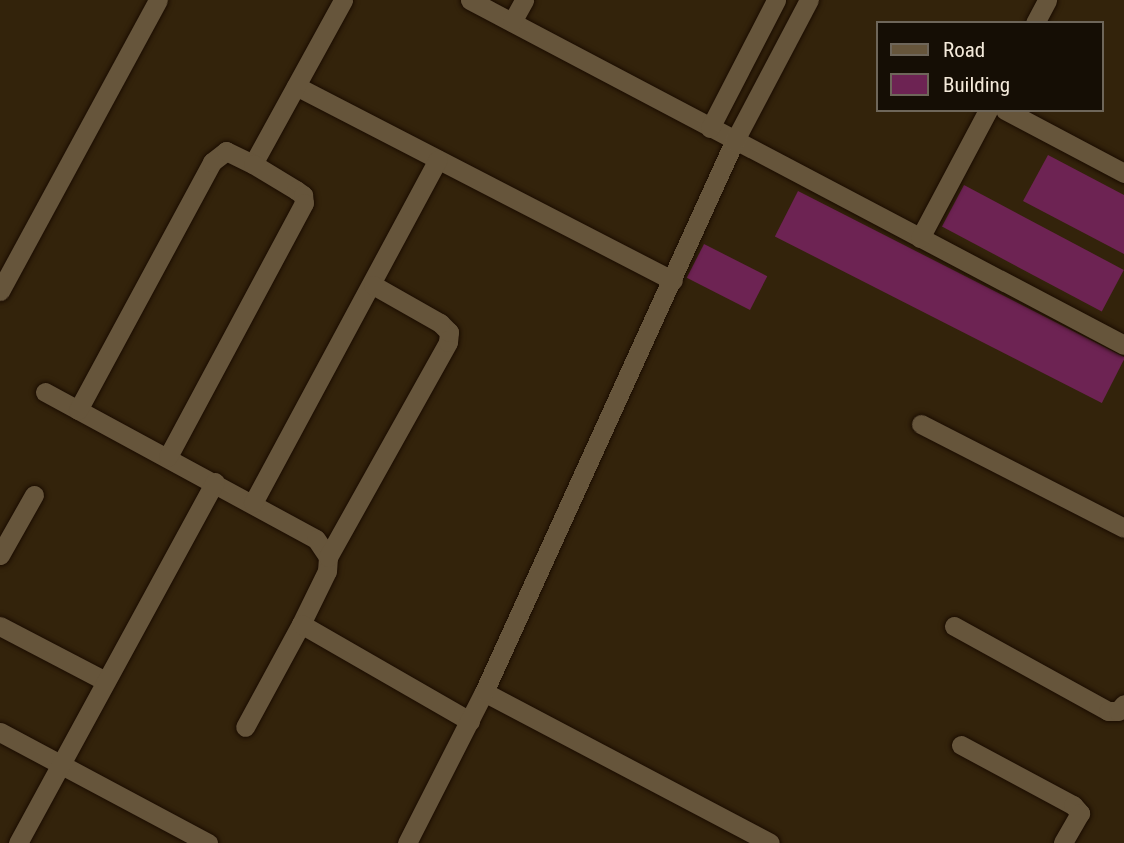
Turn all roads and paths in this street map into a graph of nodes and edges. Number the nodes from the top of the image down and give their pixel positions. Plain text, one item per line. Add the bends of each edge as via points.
1 (158, 0) edge
2 (343, 0) edge
3 (470, 0) edge
4 (524, 0) edge
5 (776, 0) edge
6 (809, 0) edge
7 (1047, 0) edge
8 (1036, 21) edge
9 (512, 22) junction
10 (296, 86) junction
11 (987, 112) edge
12 (1009, 112) edge
13 (710, 128) junction
14 (734, 142) junction
15 (438, 160) junction
16 (253, 164) junction
17 (1124, 173) edge
18 (920, 238) junction
19 (673, 281) junction
20 (373, 285) junction
21 (0, 292) edge
22 (1124, 345) edge
23 (45, 392) dead end
24 (78, 410) junction
25 (921, 424) dead end
26 (168, 457) junction
27 (215, 482) junction
28 (33, 495) dead end
29 (253, 503) junction
30 (1124, 528) edge
31 (0, 555) edge
32 (328, 557) junction
33 (301, 624) junction
34 (0, 626) edge
35 (954, 626) dead end
36 (105, 681) junction
37 (484, 692) junction
38 (1124, 704) edge
39 (470, 721) junction
40 (245, 727) dead end
41 (0, 732) edge
42 (961, 745) dead end
43 (60, 764) junction
44 (18, 843) edge
45 (208, 843) edge
46 (407, 843) edge
47 (770, 843) edge
48 (1063, 843) edge

1 - 21 street
2 - 10 street
3 - 9 street
4 - 9 street
5 - 13 street
6 - 14 street
7 - 8 street
9 - 13 street
10 - 15 street
10 - 16 street
11 - 18 street
12 - 17 street
13 - 14 street
14 - 18 street
14 - 19 street
15 - 19 street
15 - 20 street
16 - 24 street via 226,150 212,162
16 - 26 street via 303,195 304,203
18 - 22 street
19 - 37 street
20 - 29 street
20 - 32 street via 440,323 449,332 448,342
23 - 24 street
24 - 26 street
25 - 30 street
26 - 27 street
27 - 29 street
27 - 36 street
28 - 31 street
29 - 32 street via 316,539
32 - 33 street via 327,571
33 - 39 street
33 - 40 street
34 - 36 street
35 - 38 street via 1108,711 1118,711
36 - 43 street
37 - 39 street
37 - 47 street
39 - 46 street
41 - 43 street
42 - 48 street via 1073,805 1080,813
43 - 44 street
43 - 45 street

